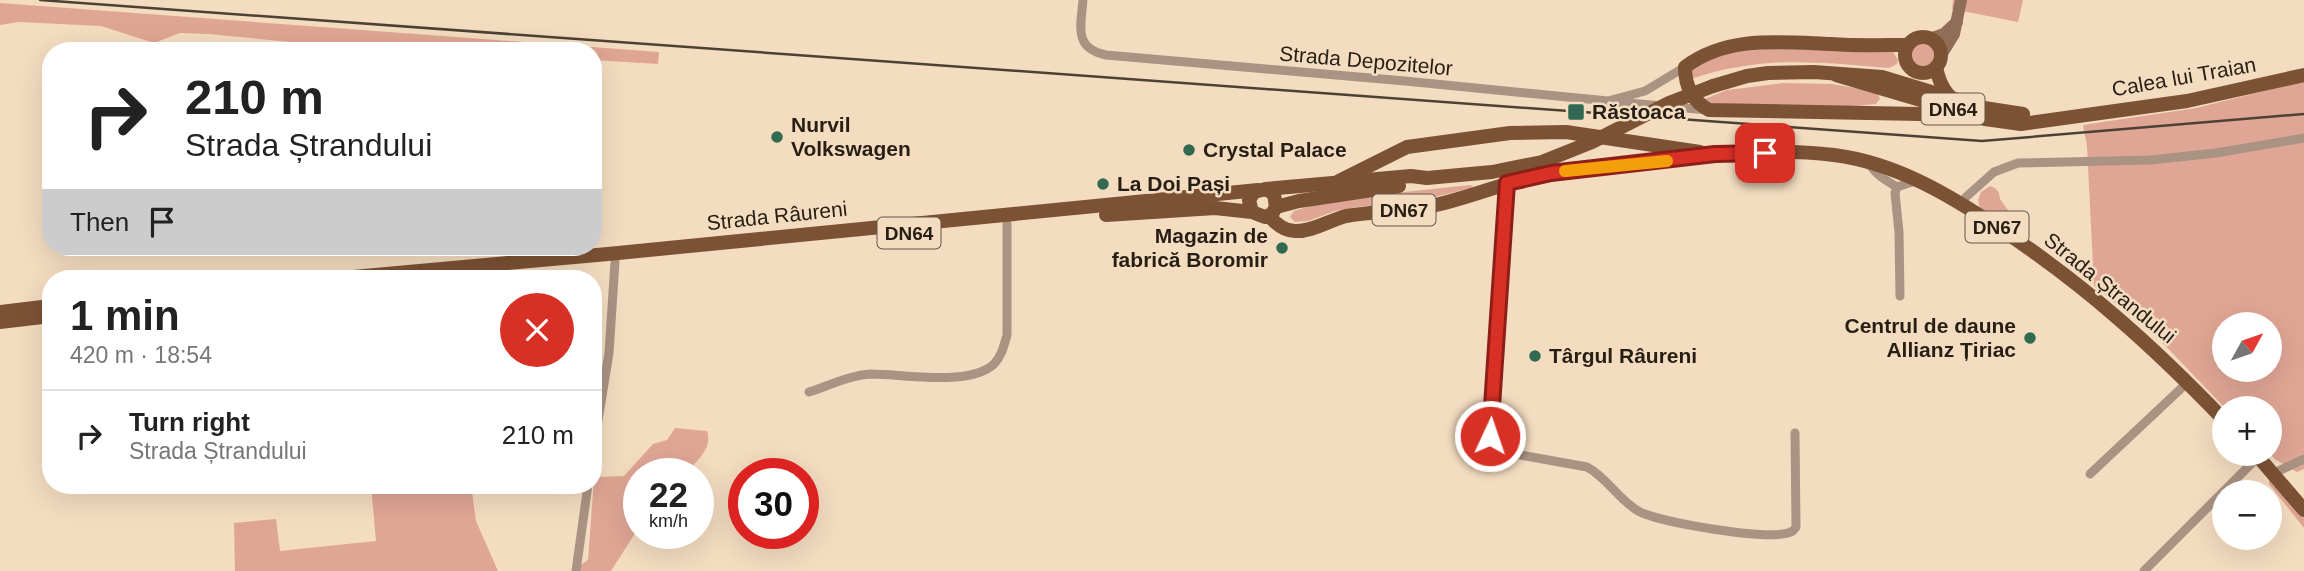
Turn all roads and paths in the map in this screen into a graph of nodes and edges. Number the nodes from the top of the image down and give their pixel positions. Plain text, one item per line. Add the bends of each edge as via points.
1 (1083, 0) edge
2 (1961, 0) edge
3 (1957, 21) junction
4 (1930, 38) junction
5 (1907, 45) junction
6 (1939, 61) junction
7 (1905, 62) junction
8 (1685, 67) junction
9 (2304, 75) edge
10 (1884, 83) junction
11 (1955, 101) junction
12 (1608, 102) junction
13 (1709, 110) junction
14 (1883, 113) junction
15 (1971, 115) junction
16 (2071, 115) junction
17 (1611, 137) junction
18 (2304, 138) edge
19 (1715, 154) junction
20 (1868, 162) junction
21 (1605, 167) junction
22 (1427, 178) junction
23 (1918, 180) junction
24 (1339, 181) junction
25 (1507, 183) junction
26 (1897, 187) junction
27 (1262, 190) junction
28 (1961, 204) junction
29 (1273, 211) junction
30 (1252, 212) junction
31 (1007, 223) junction
32 (646, 250) junction
33 (602, 255) edge
34 (589, 256) edge
35 (580, 257) junction
36 (615, 262) junction
37 (433, 270) edge
38 (525, 270) edge
39 (1900, 296) dead end
40 (42, 308) edge
41 (0, 312) edge
42 (42, 317) edge
43 (0, 322) edge
44 (2188, 382) junction
45 (809, 392) dead end
46 (602, 396) edge
47 (2212, 407) edge
48 (1795, 433) dead end
49 (1493, 443) junction
50 (1509, 453) junction
51 (2304, 459) edge
52 (2245, 466) edge
53 (2266, 466) edge
54 (2090, 474) dead end
55 (2273, 474) junction
56 (587, 494) edge
57 (2304, 510) edge
58 (576, 571) edge
59 (2144, 571) edge

1 - 12 street, Strada Depozitelor via 1080,36 1088,48 1105,55
2 - 3 street
3 - 4 street via 1944,34
3 - 6 street
4 - 5 main road via 1915,38
4 - 6 main road via 1938,45
5 - 7 main road
5 - 8 main road via 1743,44 1708,52
6 - 7 main road via 1931,71 1919,73
6 - 11 main road via 1945,91
7 - 10 main road
8 - 12 street, Strada Depozitelor via 1645,91
8 - 13 main road via 1692,97
9 - 16 main road, Calea lui Traian / DN64 via 2187,101
10 - 11 main road, Calea lui Traian / DN64
10 - 14 main road via 1889,100
10 - 15 main road, Calea lui Traian / DN64
10 - 22 main road, Calea lui Traian / DN64, bridge via 1814,72 1730,80 1542,162
11 - 16 main road, Calea lui Traian / DN64 via 2006,113
12 - 13 street
13 - 14 main road
14 - 15 main road
15 - 16 main road, Calea lui Traian / DN64 via 2021,124
17 - 19 main road, DN67
17 - 21 main road via 1618,153
17 - 24 main road, DN67 via 1535,131 1413,145
18 - 28 street via 2150,160 2018,163 1994,172
19 - 20 main road, Strada Ștrandului / DN67 via 1817,153
19 - 21 main road, Strada Ștrandului / DN67
20 - 23 main road, Strada Ștrandului / DN67
20 - 26 street via 1883,180
21 - 25 main road, Strada Ștrandului / DN67
22 - 24 main road, Calea lui Traian / DN64
22 - 29 main road, Calea lui Traian / DN64 via 1299,201
23 - 26 street
23 - 28 main road, Strada Ștrandului / DN67
24 - 27 main road, Calea lui Traian / DN67
25 - 29 main road, Strada Ștrandului / DN67 via 1440,204 1338,218 1300,231 1284,229
25 - 49 street via 1490,427
26 - 39 street
27 - 29 main road via 1274,194
27 - 30 main road via 1249,200
27 - 32 main road, Strada Râureni / DN64
28 - 44 main road, Strada Ștrandului / DN67 via 2070,278
29 - 30 main road, DN64 via 1261,217
30 - 31 main road, Strada Râureni / DN64 via 1195,208
31 - 36 main road, Strada Râureni / DN64
31 - 45 street via 1007,335 1003,351 991,366 945,377 859,375
32 - 33 main road, Strada Râureni / DN64
32 - 36 street via 618,257
34 - 35 main road, Strada Râureni / DN64
35 - 36 street
35 - 37 main road, Strada Râureni / DN64
36 - 38 main road, Strada Râureni / DN64
36 - 46 street
40 - 41 main road
42 - 43 main road
44 - 47 main road, Strada Ștrandului / DN67
44 - 54 street
48 - 50 street via 1796,527 1776,534 1656,518 1629,505 1587,467
49 - 50 street via 1506,443
49 - 50 street via 1489,449 1493,459 1504,460
51 - 55 street
52 - 59 street
53 - 55 main road
55 - 57 main road
56 - 58 street

